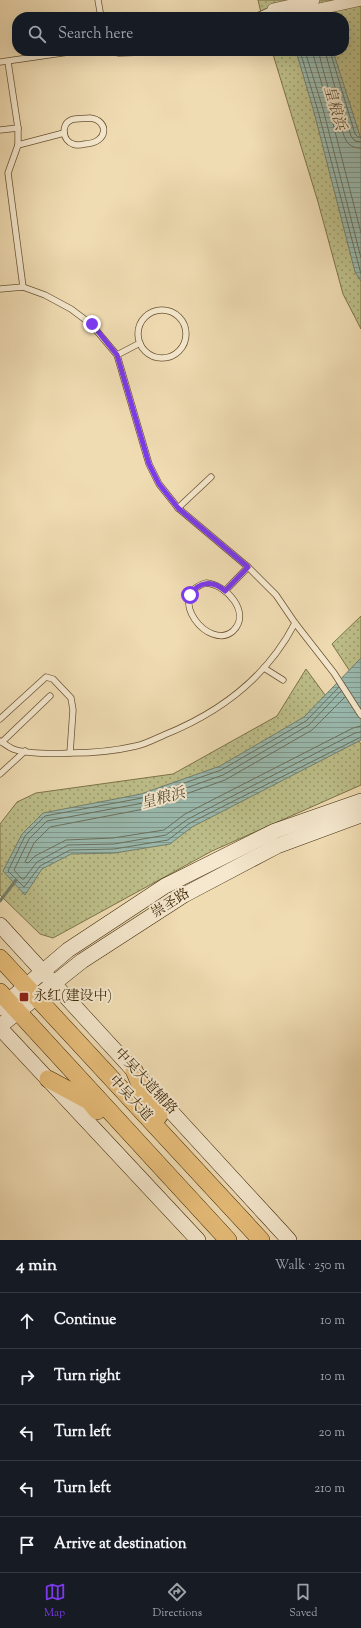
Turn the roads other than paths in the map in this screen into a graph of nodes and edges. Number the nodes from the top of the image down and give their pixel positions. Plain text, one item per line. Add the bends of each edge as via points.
1 (98, 0) edge
2 (314, 0) edge
3 (361, 0) edge
4 (272, 9) joint
5 (101, 12) edge
6 (266, 12) edge
7 (305, 12) edge
8 (45, 56) edge
9 (0, 62) edge
10 (8, 62) junction
11 (18, 128) junction
12 (0, 130) edge
13 (64, 133) junction
14 (18, 145) junction
15 (23, 287) junction
16 (0, 289) edge
17 (140, 343) junction
18 (117, 355) junction
19 (211, 477) dead end
20 (178, 508) junction
21 (248, 567) junction
22 (225, 591) junction
23 (295, 623) junction
24 (264, 668) junction
25 (283, 680) dead end
26 (50, 696) dead end
27 (361, 715) edge
28 (0, 719) edge
29 (1, 741) edge
30 (25, 751) junction
31 (70, 754) junction
32 (0, 774) edge
33 (361, 801) edge
34 (361, 816) edge
35 (0, 926) edge
36 (0, 958) edge
37 (41, 972) junction
38 (52, 984) junction
39 (31, 991) junction
40 (6, 1003) edge
41 (0, 1027) edge
42 (134, 1070) junction
43 (48, 1079) junction
44 (175, 1148) junction
45 (152, 1156) junction
46 (198, 1240) edge
47 (228, 1240) edge
48 (261, 1240) edge
49 (289, 1240) edge

1 - 5 lane
2 - 4 street
3 - 7 street
4 - 6 lane
8 - 10 lane
9 - 10 lane
10 - 11 lane
11 - 12 lane
11 - 14 lane
13 - 13 lane via 67,141 75,145 93,144 98,142 104,130 98,120 90,118 72,120 66,125
13 - 14 lane
14 - 15 lane via 8,174
15 - 16 lane
15 - 18 lane via 45,295 92,324
17 - 17 lane via 151,355 167,358 178,352 185,342 186,326 182,319 170,310 154,311 142,320 138,336
17 - 18 lane
18 - 20 lane via 149,464 159,484
19 - 20 lane
20 - 21 lane
21 - 22 lane
21 - 23 lane via 276,595
22 - 22 lane via 220,586 206,583 194,589 188,601 192,615 213,635 232,632 239,621 239,608
23 - 24 lane
23 - 27 lane via 334,673
24 - 25 lane
24 - 31 lane via 220,707 187,726 137,746
26 - 29 lane
28 - 31 lane via 46,677 53,679 71,698 73,710
29 - 30 lane via 13,749
30 - 31 lane
30 - 32 lane
33 - 37 main road, 崇圣路 via 275,831 165,886 68,950
34 - 38 main road, 崇圣路 via 277,846 184,895 82,961
35 - 37 main road, 中吴大道辅路
36 - 39 main road, 中吴大道
37 - 38 main road, 中吴大道辅路
37 - 39 main road, 崇圣路
38 - 39 main road, 崇圣路
38 - 42 main road, 中吴大道辅路
39 - 40 main road, 崇圣路
39 - 44 main road, 中吴大道
40 - 41 main road, 崇圣路
40 - 45 main road, 中吴大道
41 - 43 main road
42 - 44 main road via 148,1104 163,1120
42 - 49 main road, 中吴大道辅路
43 - 45 main road via 89,1101 126,1143
43 - 46 main road
44 - 48 main road, 中吴大道
45 - 47 main road, 中吴大道

